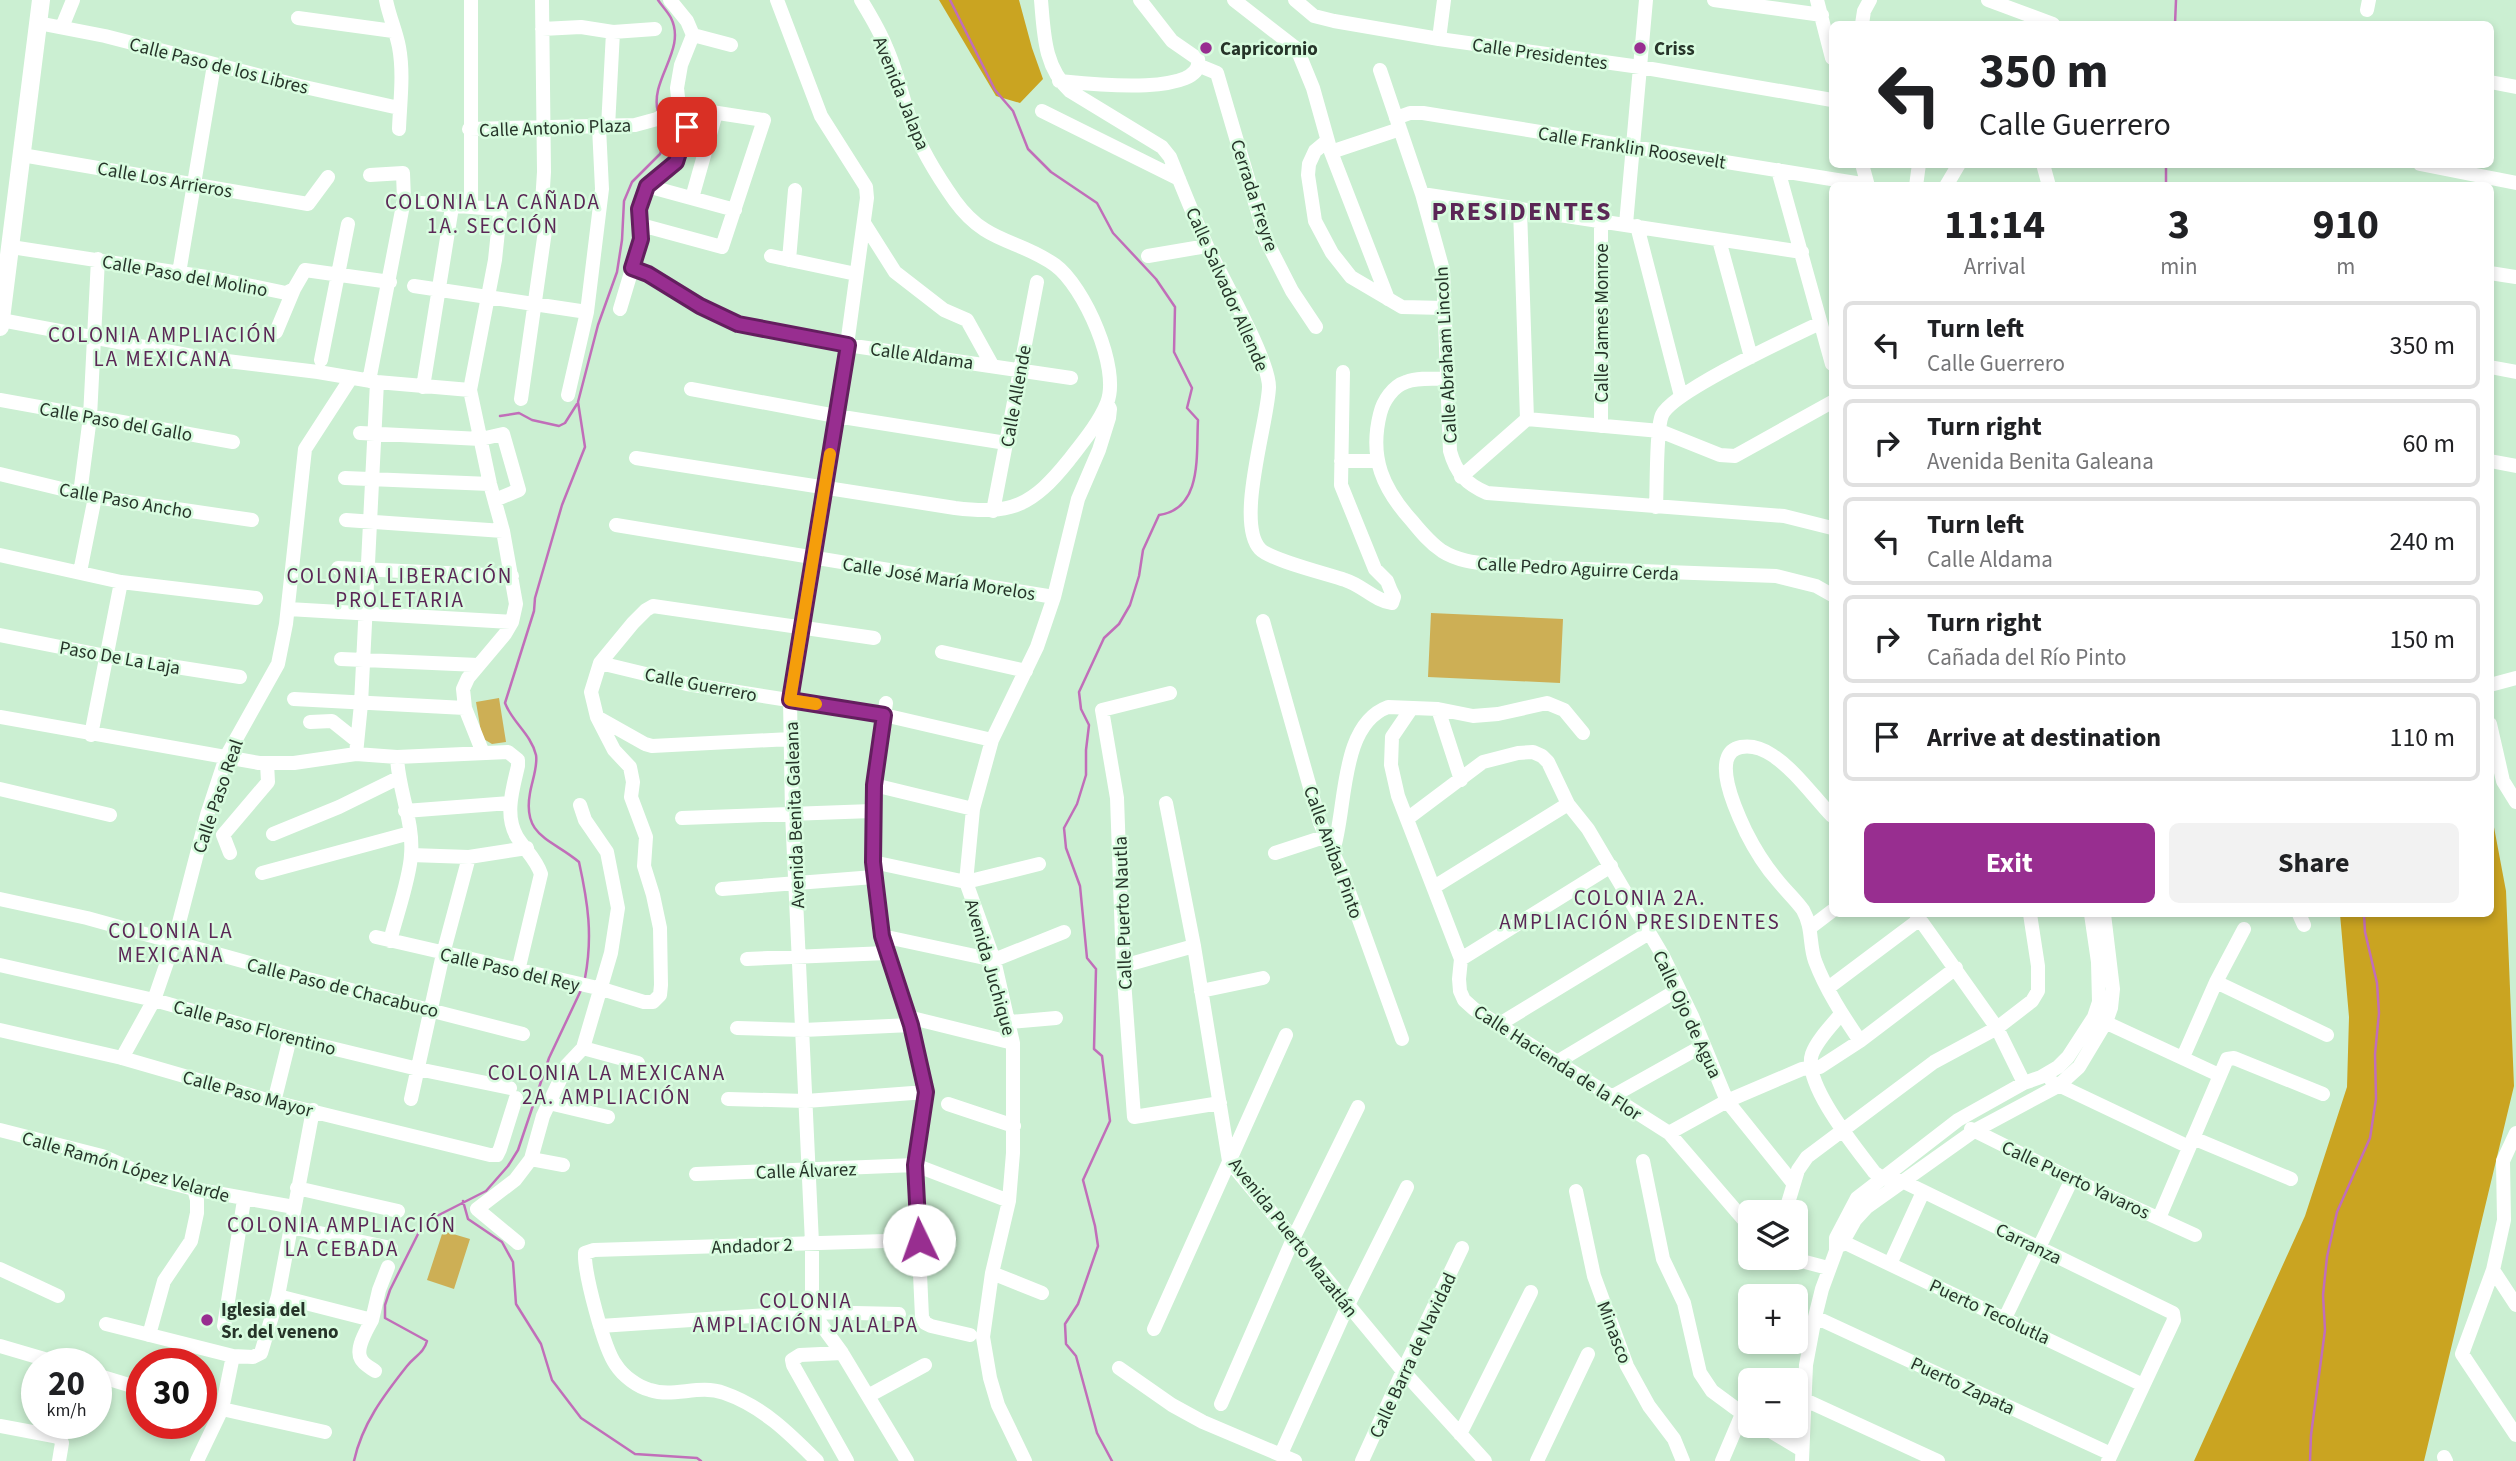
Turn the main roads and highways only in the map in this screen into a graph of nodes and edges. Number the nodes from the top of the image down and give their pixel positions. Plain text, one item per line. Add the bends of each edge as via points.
1 (41, 0) edge
2 (7, 208) edge
3 (0, 324) edge

1 - 2 main road via 22,155
2 - 3 main road via 11,247

